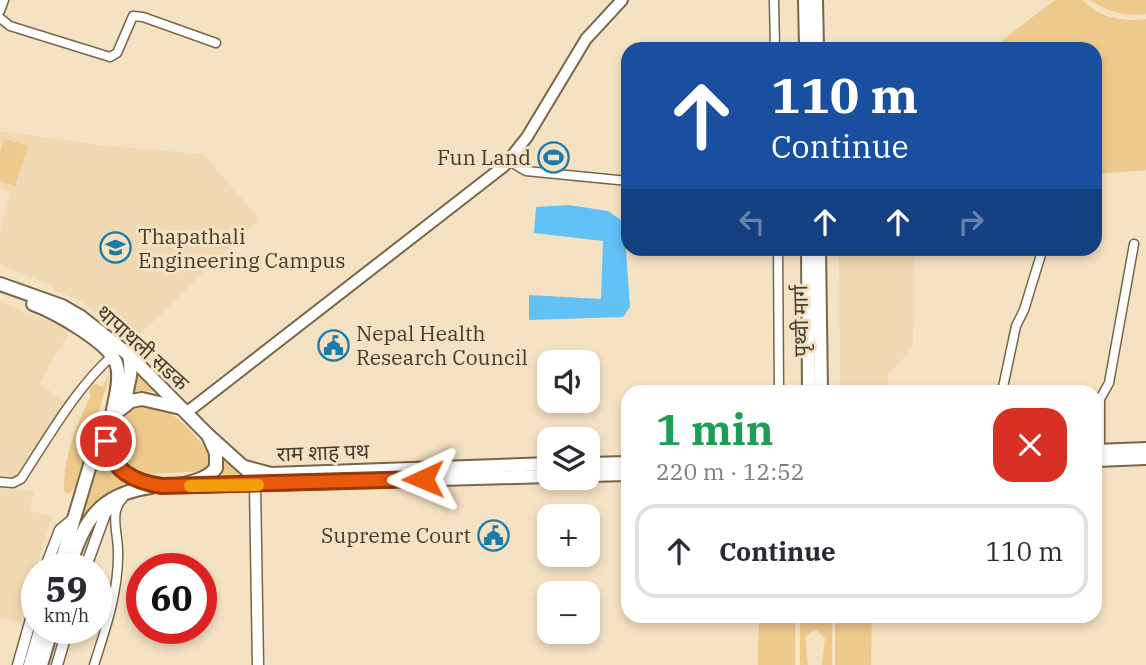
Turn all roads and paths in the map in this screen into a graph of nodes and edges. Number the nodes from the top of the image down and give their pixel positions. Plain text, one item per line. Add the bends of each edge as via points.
1 (4, 0) edge
2 (622, 0) edge
3 (774, 0) edge
4 (806, 0) edge
5 (816, 0) edge
6 (0, 11) edge
7 (0, 19) edge
8 (775, 42) edge
9 (806, 42) edge
10 (817, 42) edge
11 (216, 43) dead end
12 (506, 164) junction
13 (621, 179) edge
14 (1134, 244) dead end
15 (778, 256) edge
16 (808, 256) edge
17 (819, 256) edge
18 (1041, 256) edge
19 (0, 284) edge
20 (0, 293) edge
21 (129, 355) junction
22 (112, 356) junction
23 (779, 385) edge
24 (808, 385) edge
25 (821, 385) edge
26 (1003, 385) edge
27 (1102, 395) edge
28 (126, 405) junction
29 (184, 411) junction
30 (109, 419) junction
31 (208, 435) junction
32 (1146, 449) edge
33 (1102, 453) edge
34 (1102, 454) edge
35 (1146, 458) edge
36 (621, 463) edge
37 (537, 464) edge
38 (600, 464) edge
39 (245, 467) junction
40 (621, 474) edge
41 (600, 475) edge
42 (537, 476) edge
43 (0, 482) edge
44 (249, 485) junction
45 (166, 486) junction
46 (123, 495) junction
47 (70, 527) junction
48 (51, 553) edge
49 (63, 553) edge
50 (74, 553) edge
51 (91, 553) edge
52 (24, 644) edge
53 (36, 644) edge
54 (47, 644) edge
55 (63, 644) edge
56 (18, 665) edge
57 (30, 665) edge
58 (41, 665) edge
59 (57, 665) edge
60 (94, 665) edge
61 (258, 665) edge

1 - 6 street
2 - 12 main road via 586,40
3 - 8 street
4 - 9 main road
5 - 10 main road
7 - 11 street via 110,57 117,53 133,16
12 - 13 street via 526,171
12 - 29 main road
14 - 27 street via 1109,383
15 - 23 street
16 - 24 main road, पृथ्वी मार्ग
17 - 25 main road, पृथ्वी मार्ग
18 - 26 street via 1016,326
19 - 21 main road, थापाथली सडक via 62,306
20 - 22 main road, थापाथली सडक via 56,314 89,334
21 - 28 main road via 132,369
21 - 29 main road, थापाथली सडक
22 - 30 main road, थापाथली सडक via 118,369
22 - 43 street via 52,430 21,479
28 - 29 main road via 147,399
28 - 30 main road
29 - 31 main road
30 - 45 main road via 108,448 120,469 136,480
30 - 47 main road
31 - 39 main road
31 - 45 main road via 217,461 214,471 197,481
32 - 33 main road
34 - 35 main road
36 - 38 main road
37 - 39 main road, राम शाह पथ via 271,474
39 - 44 main road, राम शाह पथ
40 - 41 main road
42 - 44 main road, राम शाह पथ
44 - 45 main road
44 - 61 street via 257,507
45 - 46 main road
46 - 50 main road via 96,511
46 - 51 street via 105,513
46 - 60 street via 115,517 114,598
47 - 48 street via 60,530
47 - 49 main road
52 - 56 street
53 - 57 main road
54 - 58 main road
55 - 59 street

